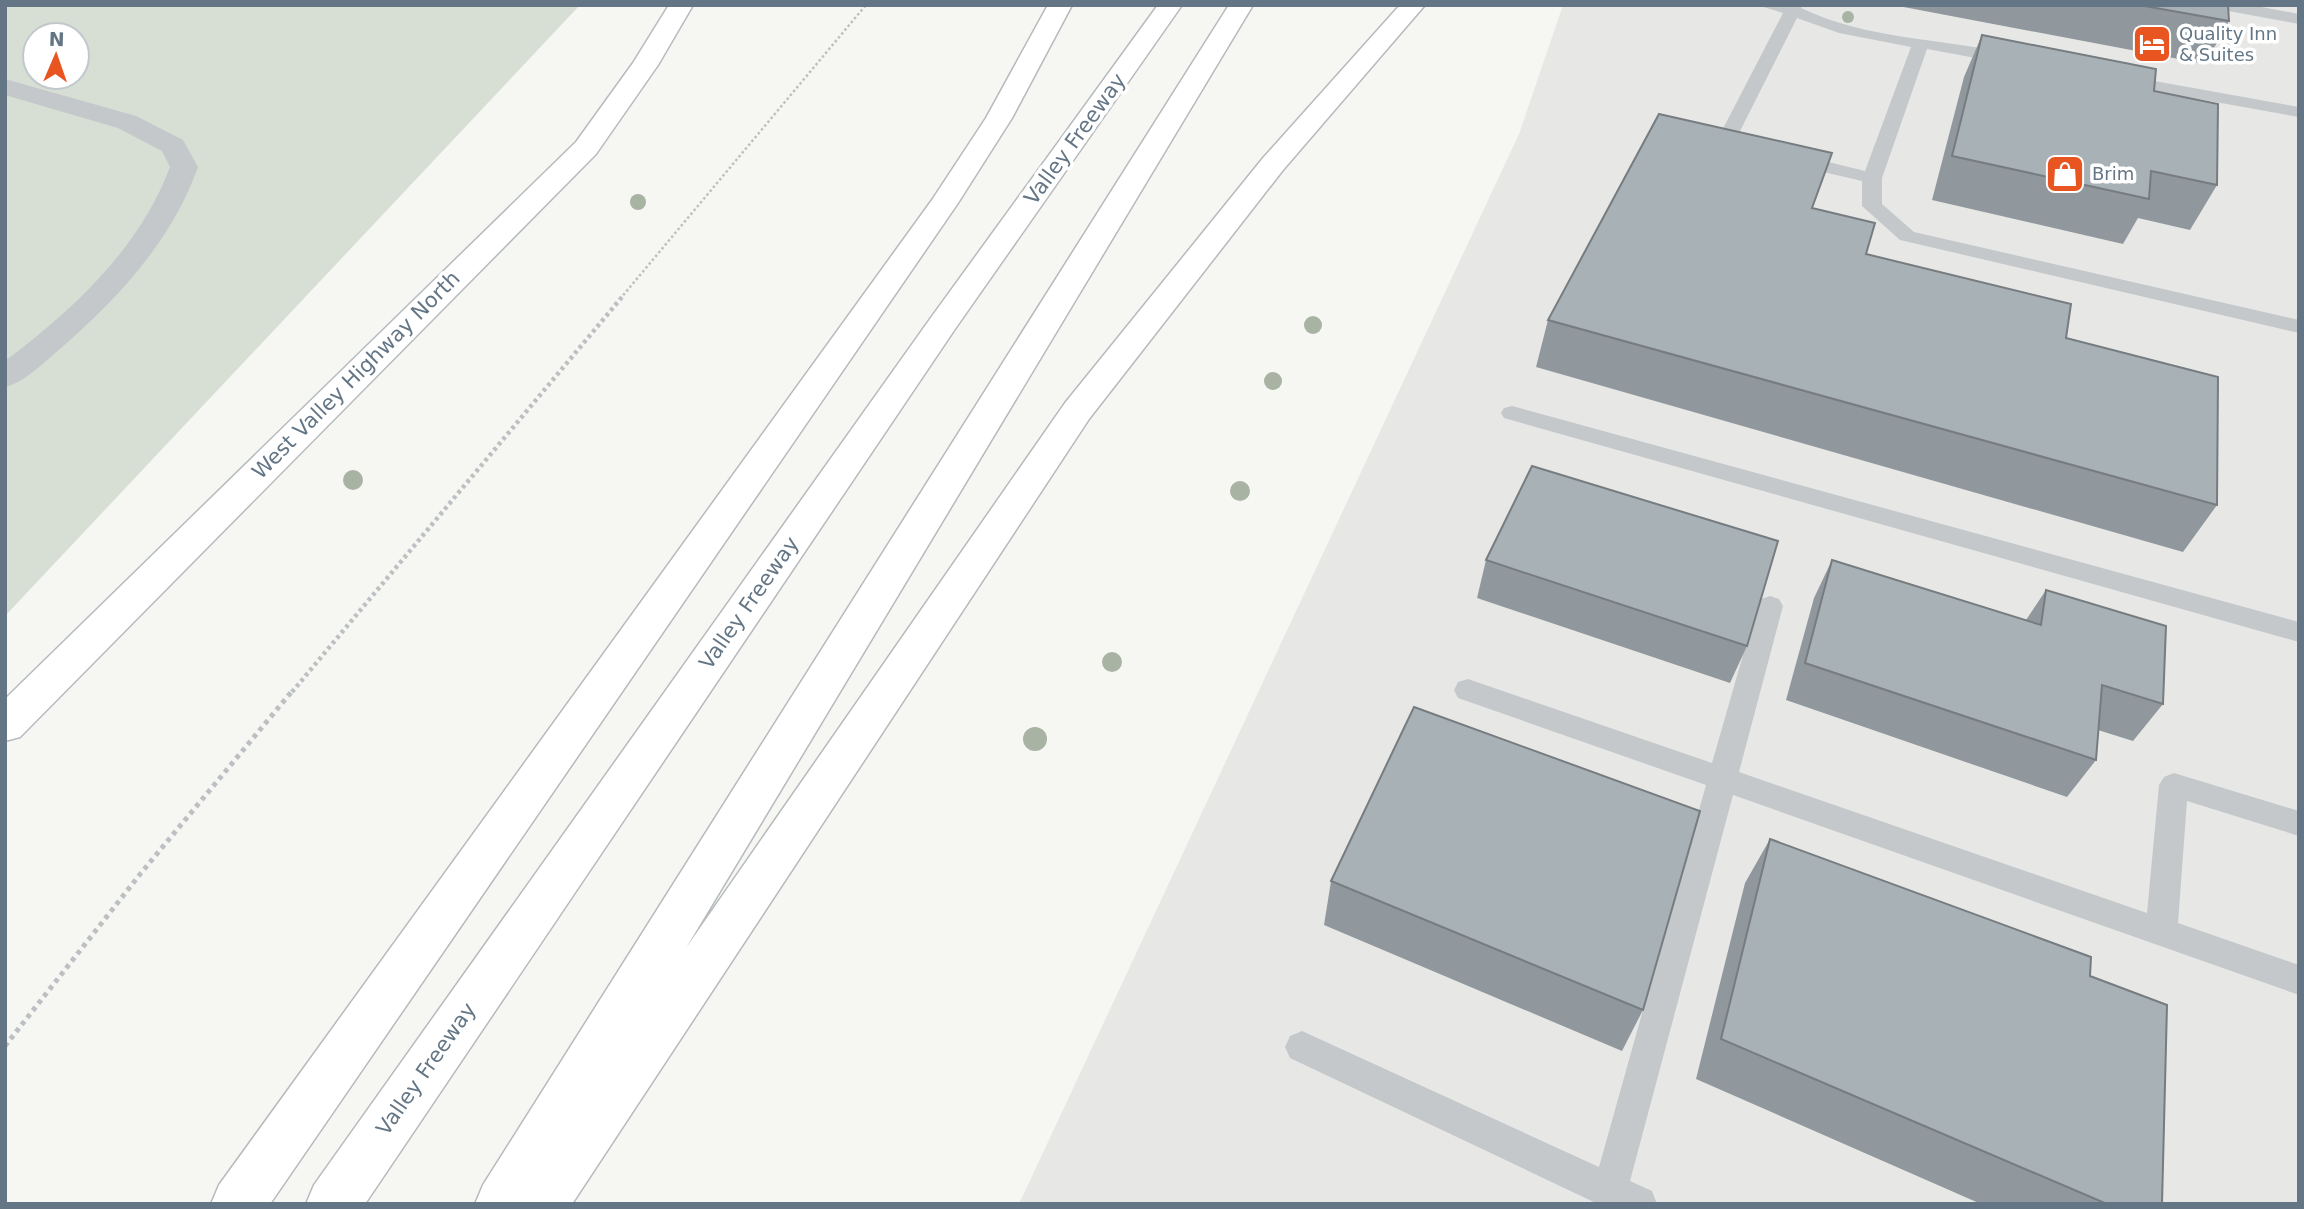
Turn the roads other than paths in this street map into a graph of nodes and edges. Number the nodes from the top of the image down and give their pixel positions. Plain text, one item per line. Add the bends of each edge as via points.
1 (681, 5) edge
2 (1060, 5) edge
3 (1170, 5) edge
4 (1241, 5) edge
5 (1413, 5) edge
6 (1765, 5) edge
7 (2223, 5) edge
8 (1794, 8) edge
9 (2299, 19) edge
10 (1921, 43) junction
11 (2029, 63) edge
12 (2096, 75) edge
13 (5, 87) edge
14 (2299, 113) edge
15 (1872, 178) junction
16 (2299, 327) edge
17 (5, 377) edge
18 (1512, 413) dead end
19 (1770, 606) edge
20 (2299, 632) edge
21 (1468, 690) dead end
22 (5, 725) edge
23 (1723, 779) junction
24 (2299, 824) edge
25 (2161, 932) junction
26 (2299, 979) edge
27 (1302, 1046) dead end
28 (1625, 1197) edge
29 (238, 1204) edge
30 (332, 1204) edge
31 (502, 1204) edge
32 (540, 1204) edge

1 - 22 main road, West Valley Highway North via 586,148
2 - 29 main road via 999,118 944,203
3 - 30 main road, Valley Freeway via 941,326
4 - 31 main road
5 - 32 main road via 1273,164 1077,411
6 - 8 lane
7 - 9 lane
8 - 10 lane via 1814,22
8 - 15 lane via 1724,144
10 - 11 lane
10 - 15 lane
12 - 14 lane
13 - 17 street via 127,122 173,146 184,167 171,200 111,281 62,331
15 - 16 lane via 1872,206 1907,236
18 - 20 lane
19 - 23 lane
21 - 23 lane
23 - 25 lane
23 - 28 lane
24 - 25 lane via 2174,785
25 - 26 lane
27 - 28 lane

